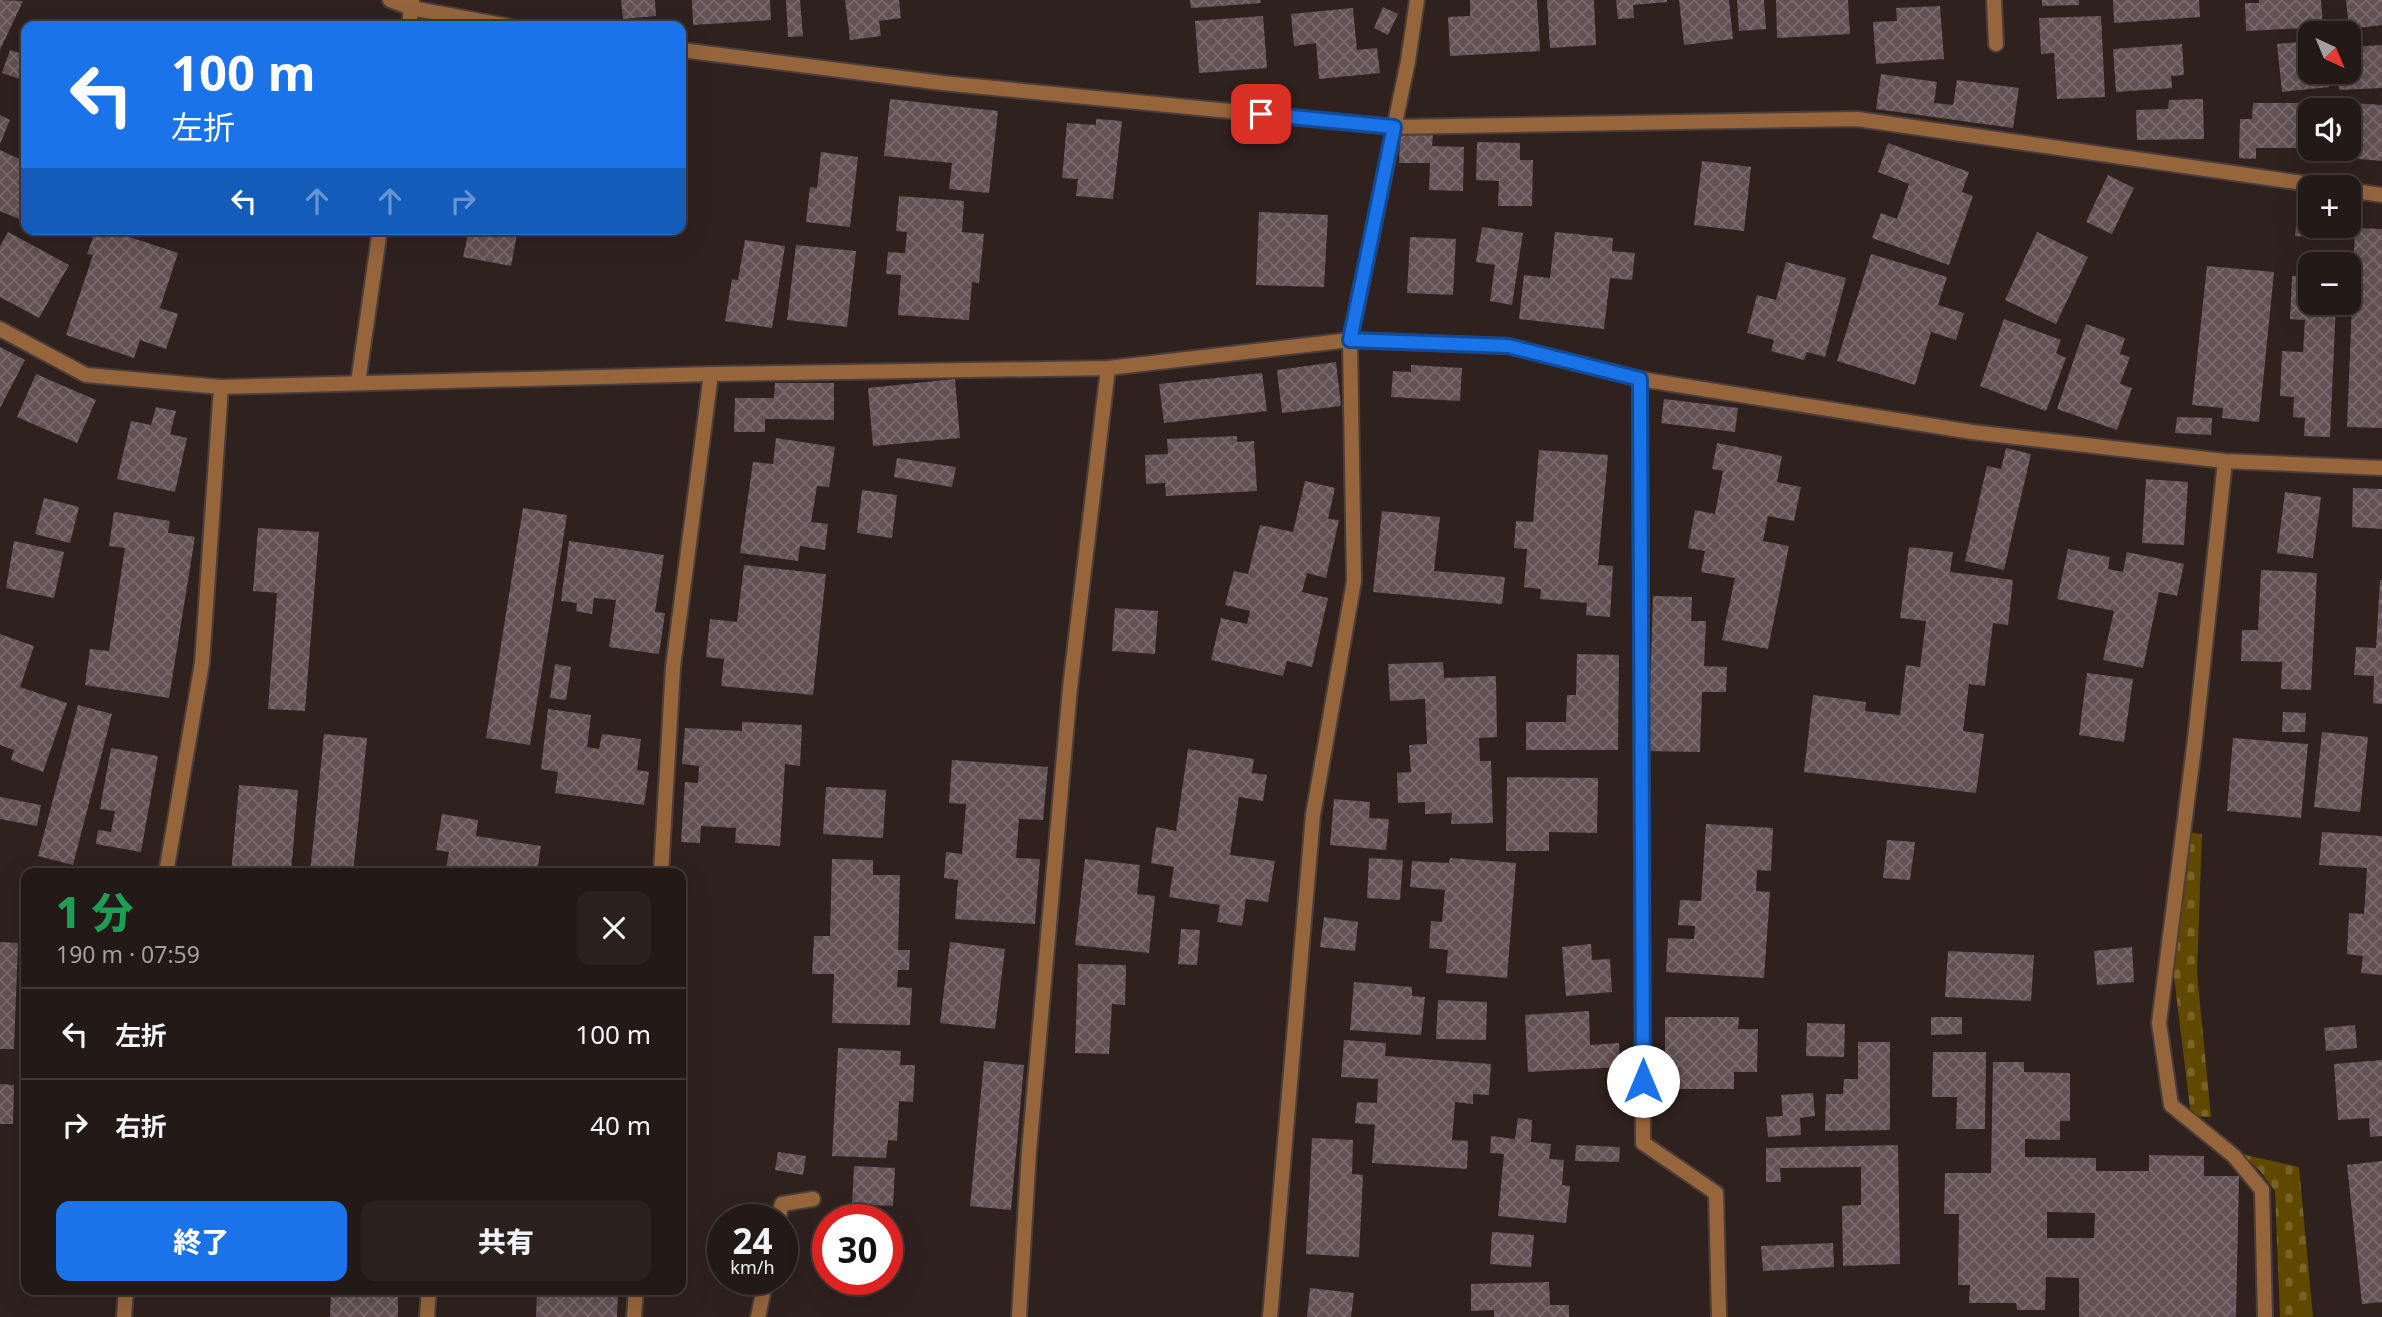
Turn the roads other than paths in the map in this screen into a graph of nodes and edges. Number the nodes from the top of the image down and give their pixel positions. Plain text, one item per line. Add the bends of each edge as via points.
1 (390, 0) edge
2 (1417, 0) edge
3 (1994, 0) edge
4 (412, 4) edge
5 (486, 21) edge
6 (1996, 44) dead end
7 (686, 51) edge
8 (1394, 127) junction
9 (2298, 182) edge
10 (2361, 192) edge
11 (2382, 195) edge
12 (379, 235) edge
13 (0, 329) edge
14 (1350, 340) junction
15 (1108, 368) junction
16 (711, 374) junction
17 (1640, 379) junction
18 (358, 383) junction
19 (221, 387) junction
20 (2225, 461) junction
21 (2382, 468) edge
22 (167, 868) edge
23 (661, 868) edge
24 (813, 1199) dead end
25 (782, 1204) edge
26 (126, 1295) edge
27 (429, 1295) edge
28 (636, 1295) edge
29 (763, 1295) edge
30 (124, 1317) edge
31 (427, 1317) edge
32 (634, 1317) edge
33 (758, 1317) edge
34 (1019, 1317) edge
35 (1270, 1317) edge
36 (1719, 1317) edge
37 (2265, 1317) edge

1 - 4 street
2 - 8 street
3 - 6 street
4 - 5 street
7 - 8 street via 942,83
8 - 9 street via 1857,119
8 - 14 street
10 - 11 street
12 - 18 street
13 - 19 street via 86,375
14 - 15 street
14 - 17 street via 1508,346
14 - 35 street via 1354,581 1313,815
15 - 16 street
15 - 34 street via 1070,688
16 - 18 street
16 - 23 street via 673,667
17 - 20 street via 1972,432
17 - 36 street via 1643,1143 1716,1193
18 - 19 street
19 - 22 street via 202,663
20 - 21 street
20 - 37 street via 2159,1023 2171,1105 2234,1156 2262,1190
24 - 25 street
26 - 30 street
27 - 31 street
28 - 32 street
29 - 33 street

